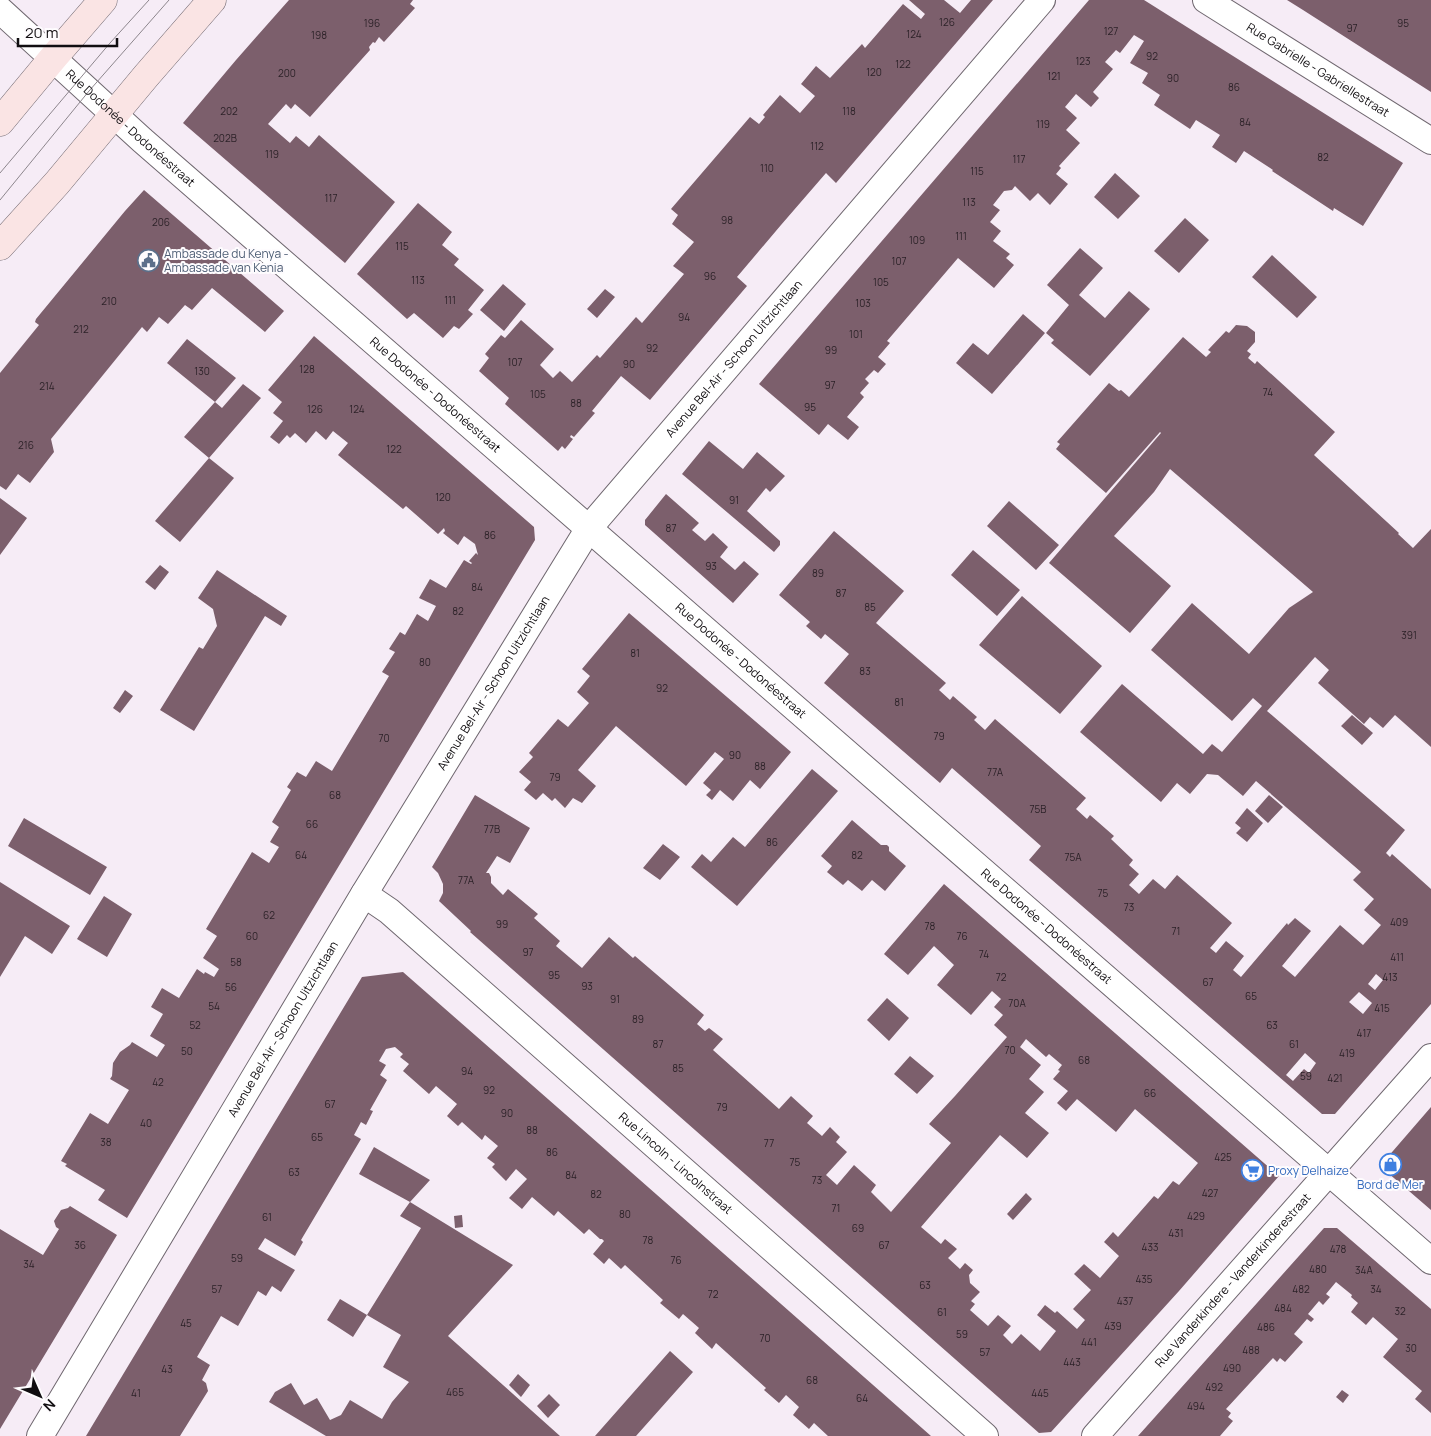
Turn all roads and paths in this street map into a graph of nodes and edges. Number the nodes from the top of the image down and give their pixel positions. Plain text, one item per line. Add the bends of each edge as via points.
1 (103, 0) edge
2 (212, 0) edge
3 (1042, 0) edge
4 (1206, 0) edge
5 (0, 10) edge
6 (53, 58) junction
7 (114, 114) junction
8 (0, 122) edge
9 (1431, 142) edge
10 (0, 246) edge
11 (589, 528) junction
12 (364, 894) junction
13 (1431, 1057) edge
14 (1328, 1172) junction
15 (1431, 1261) edge
16 (40, 1436) edge
17 (985, 1436) edge
18 (1094, 1436) edge

1 - 6 main road
2 - 7 main road
3 - 11 street, Avenue Bel-Air - Schoon Uitzichtlaan
4 - 9 street, Rue Gabrielle - Gabriellestraat
5 - 6 street, Rue Dodonée - Dodonéestraat
6 - 7 street, Rue Dodonée - Dodonéestraat
6 - 8 main road
7 - 10 main road
7 - 11 street, Rue Dodonée - Dodonéestraat
11 - 12 street, Avenue Bel-Air - Schoon Uitzichtlaan
11 - 14 street, Rue Dodonée - Dodonéestraat
12 - 16 street, Avenue Bel-Air - Schoon Uitzichtlaan
12 - 17 street, Rue Lincoln - Lincolnstraat via 389,911
13 - 14 street, Rue Vanderkindere - Vanderkinderestraat
14 - 15 street, Rue Dodonée - Dodonéestraat
14 - 18 street, Rue Vanderkindere - Vanderkinderestraat

